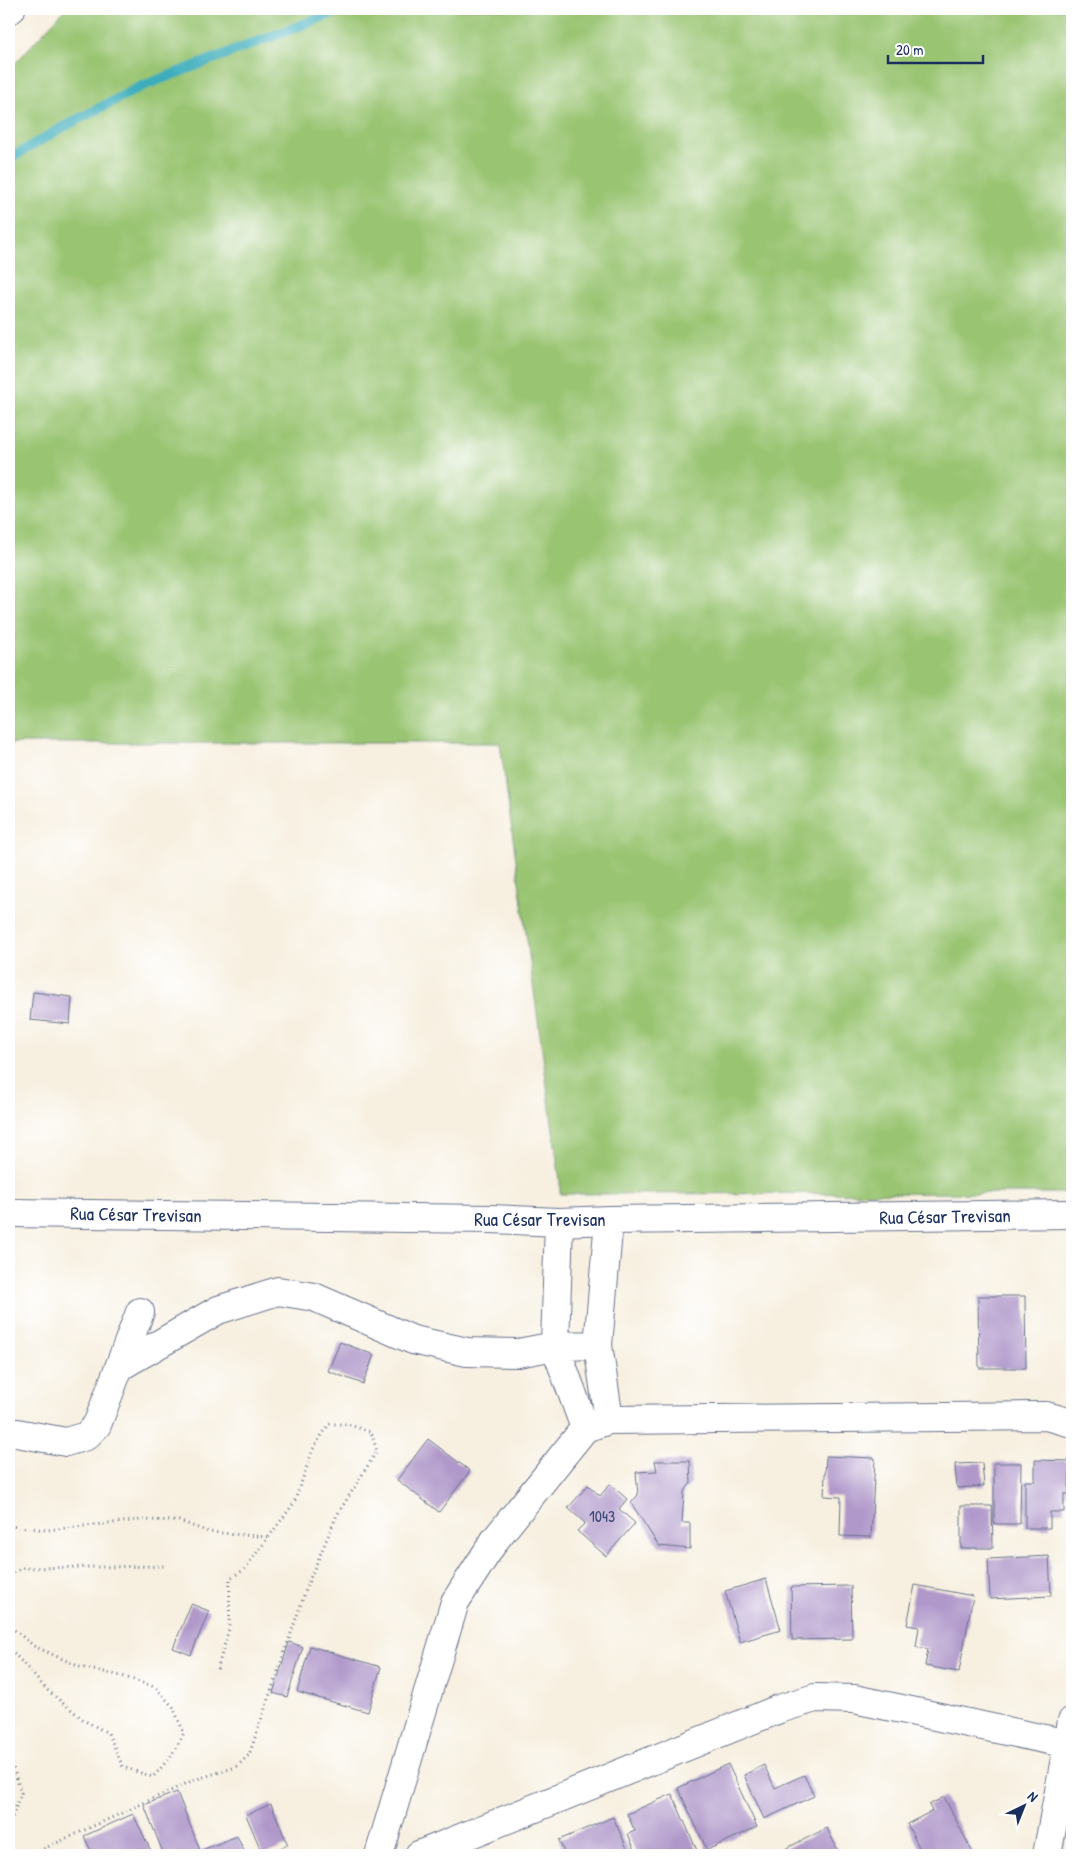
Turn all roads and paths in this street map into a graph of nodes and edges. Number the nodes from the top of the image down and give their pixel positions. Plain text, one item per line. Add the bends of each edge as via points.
1 (9, 1213) edge
2 (1072, 1214) edge
3 (609, 1220) junction
4 (559, 1222) junction
5 (140, 1312) dead end
6 (598, 1345) junction
7 (555, 1346) junction
8 (121, 1366) junction
9 (1072, 1423) edge
10 (597, 1424) junction
11 (17, 1433) dead end
12 (9, 1526) edge
13 (269, 1537) junction
14 (165, 1566) dead end
15 (9, 1575) edge
16 (9, 1622) edge
17 (9, 1649) edge
18 (217, 1670) dead end
19 (1070, 1733) edge
20 (9, 1754) edge
21 (9, 1826) edge
22 (30, 1855) edge
23 (379, 1855) edge
24 (419, 1855) edge
25 (1047, 1855) edge

1 - 4 street, Rua César Trevisan
2 - 3 street, Rua César Trevisan
3 - 4 street, Rua César Trevisan
3 - 6 street
4 - 7 street
5 - 8 street
6 - 7 street
6 - 10 street
7 - 8 street via 518,1353 467,1352 413,1340 314,1296 278,1291 218,1310
7 - 10 street
8 - 11 street via 97,1424 86,1436 66,1442
9 - 10 street via 1046,1416
10 - 23 street via 495,1540 455,1602
12 - 13 path via 47,1530 141,1520 179,1521 209,1532
13 - 18 path via 244,1570 230,1578 229,1630
13 - 22 path via 294,1503 313,1449 329,1424 347,1424 371,1432 377,1451 337,1515 313,1573 250,1755 236,1767 194,1780
14 - 15 path via 23,1568
16 - 17 path via 34,1646 80,1667 155,1687 173,1707 184,1733 172,1755 153,1777 123,1767 108,1733 46,1689
19 - 24 street via 854,1699 815,1698 779,1709
19 - 25 street
20 - 21 path via 21,1793

